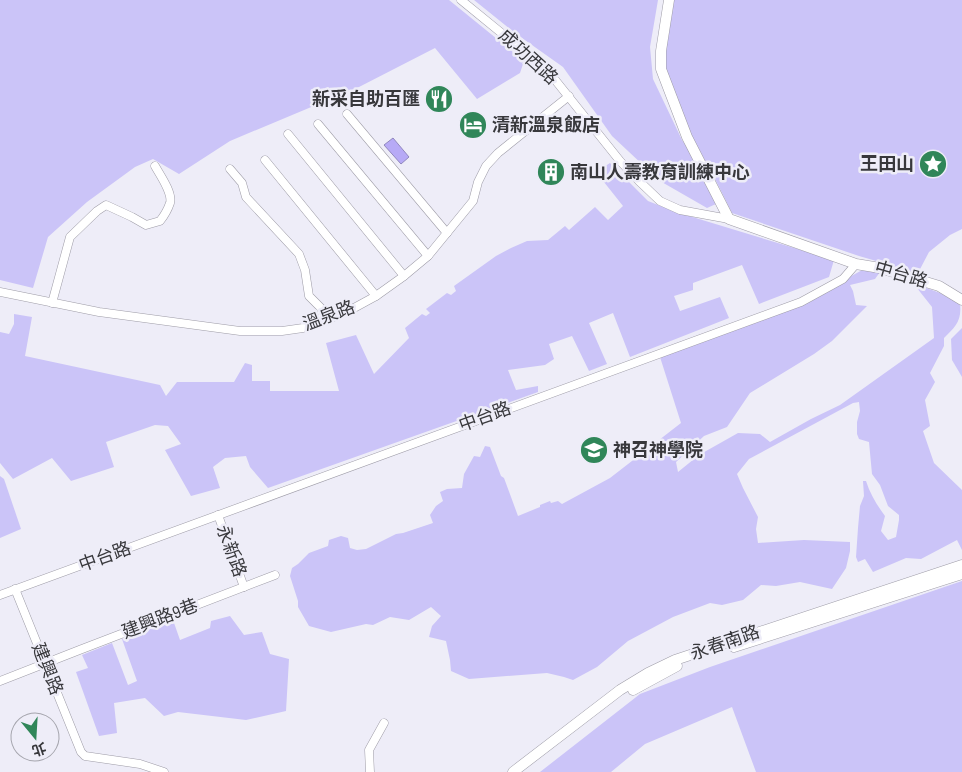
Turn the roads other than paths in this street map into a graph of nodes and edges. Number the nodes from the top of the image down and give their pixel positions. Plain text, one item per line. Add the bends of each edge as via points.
1 (461, 0) edge
2 (669, 0) edge
3 (569, 96) junction
4 (347, 114) dead end
5 (318, 124) dead end
6 (288, 134) dead end
7 (265, 160) dead end
8 (155, 166) dead end
9 (230, 168) dead end
10 (729, 219) junction
11 (447, 233) junction
12 (428, 256) junction
13 (856, 264) junction
14 (404, 276) junction
15 (0, 292) edge
16 (376, 296) junction
17 (962, 300) edge
18 (52, 303) junction
19 (324, 321) junction
20 (218, 515) junction
21 (962, 565) edge
22 (954, 574) edge
23 (275, 576) dead end
24 (244, 587) junction
25 (15, 589) junction
26 (0, 595) edge
27 (45, 664) junction
28 (0, 682) edge
29 (622, 692) junction
30 (384, 723) dead end
31 (164, 772) edge
32 (370, 772) edge
33 (513, 772) edge
34 (524, 772) edge

1 - 3 street, 成功西路 via 548,71
2 - 10 street via 661,51 662,69 687,137
3 - 10 street, 成功西路 via 620,161 660,201 680,210
3 - 11 street, 溫泉路 via 486,166 473,201
4 - 11 street
5 - 12 street
6 - 14 street
7 - 16 street
8 - 18 street via 170,199 160,221 146,225 106,204 97,210 70,237
9 - 19 street via 242,183 246,197 299,254 309,296 321,308
10 - 13 street, 成功西路
11 - 12 street, 溫泉路
12 - 14 street, 溫泉路
13 - 17 street, 中台路 via 939,286
13 - 20 street, 中台路 via 843,279 801,302
14 - 16 street, 溫泉路
15 - 18 street, 溫泉路
16 - 19 street, 溫泉路
18 - 19 street, 溫泉路 via 240,331 282,332
20 - 24 street, 永新路
20 - 25 street, 中台路
21 - 22 street, 永春南路
22 - 29 street, 永春南路 via 676,663
23 - 24 street, 建興路9巷
24 - 27 street, 建興路9巷
25 - 26 street, 中台路
25 - 27 street, 建興路
27 - 28 street, 建興路9巷
27 - 31 street, 建興路 via 85,756 140,764
29 - 33 street, 永春南路
29 - 34 street, 永春南路
30 - 32 street via 369,750

